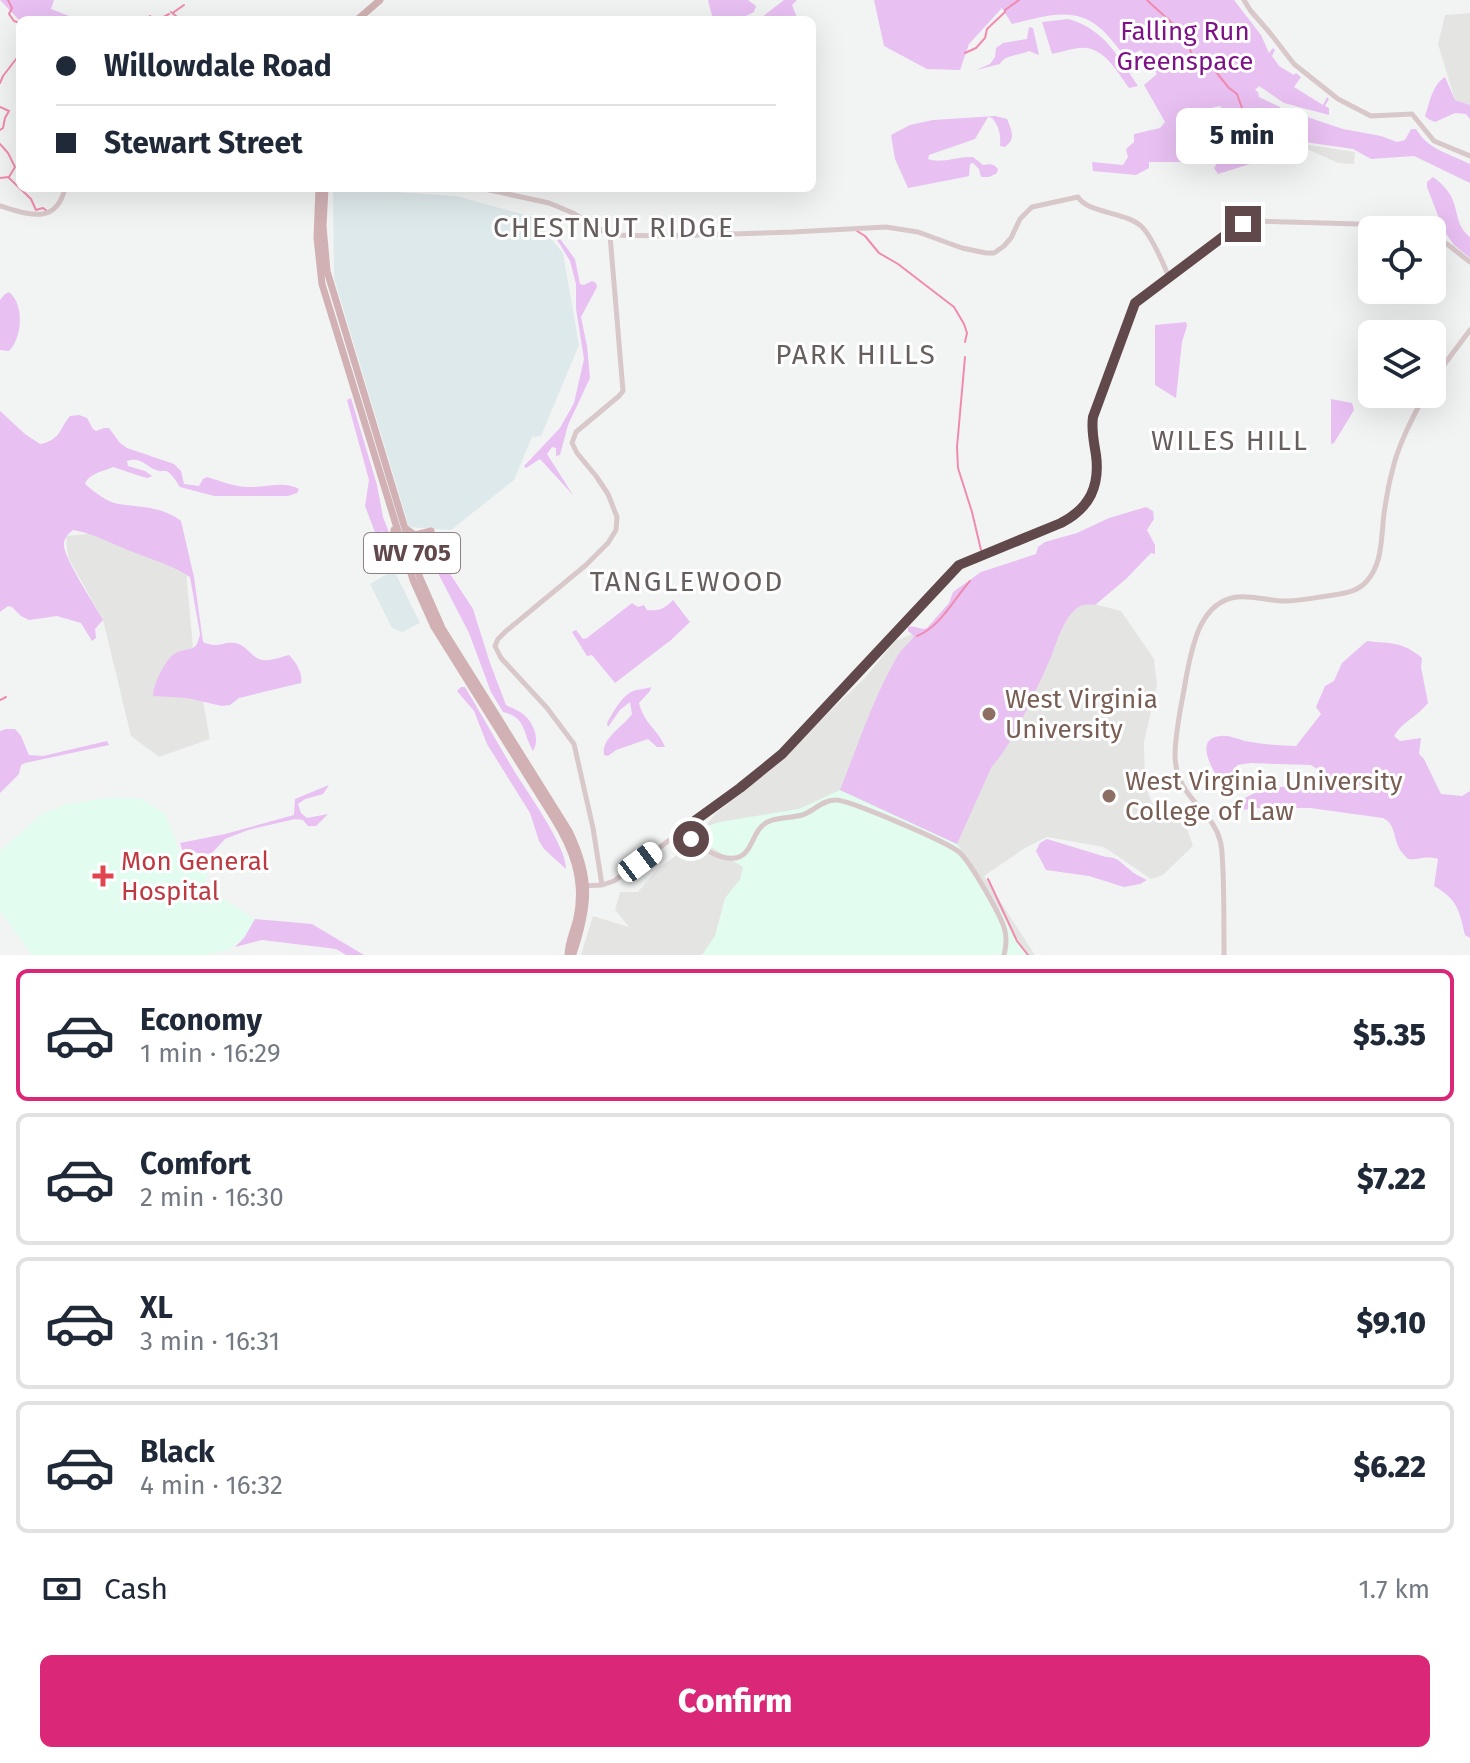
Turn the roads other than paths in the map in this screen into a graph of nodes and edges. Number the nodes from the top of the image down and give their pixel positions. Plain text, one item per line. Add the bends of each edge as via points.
1 (380, 0) edge
2 (1244, 0) edge
3 (362, 16) edge
4 (1470, 156) edge
5 (64, 192) edge
6 (321, 192) edge
7 (321, 192) edge
8 (498, 192) edge
9 (0, 206) edge
10 (1358, 224) edge
11 (610, 235) junction
12 (1446, 243) edge
13 (1160, 258) junction
14 (1470, 262) edge
15 (1183, 267) junction
16 (1169, 277) junction
17 (1470, 330) edge
18 (1446, 362) edge
19 (1418, 408) edge
20 (391, 512) junction
21 (404, 527) junction
22 (409, 567) junction
23 (425, 589) junction
24 (682, 830) junction
25 (602, 885) junction
26 (583, 886) junction
27 (569, 955) edge
28 (1004, 955) edge
29 (1224, 955) edge

1 - 3 main road
2 - 4 street via 1294,64 1338,99 1371,116 1412,114 1434,141
5 - 9 street via 60,203 45,214
6 - 20 main road, WV 705 via 317,238 322,284
7 - 21 main road, WV 705 via 327,271
8 - 11 street via 549,203
10 - 15 street via 1251,221
11 - 13 street via 886,227 994,253 1032,207 1078,197 1082,204 1141,226
11 - 25 street via 623,391 576,432 572,443 608,494 616,530 586,565 495,646 571,739
12 - 14 street
13 - 15 street
13 - 16 street
15 - 16 street
16 - 24 street via 1135,303 1113,361 1093,417 1097,482 1085,505 1061,523 959,565 773,762
17 - 18 street
19 - 29 street via 1392,468 1379,555 1368,581 1344,594 1299,600 1237,597 1209,612 1193,645 1175,758 1180,780 1220,839
20 - 22 main road, WV 705
20 - 22 main road via 393,539 374,554 398,556
21 - 23 main road, WV 705
21 - 23 main road via 415,535 431,531 416,552
22 - 26 main road, WV 705 via 434,627 565,836
23 - 26 main road, WV 705 via 442,628 569,831 582,863
24 - 25 street
24 - 28 street via 704,848 738,858 769,821 805,814 830,800 853,803 960,852 1003,922
25 - 26 street
26 - 27 main road, WV 705 via 584,921

